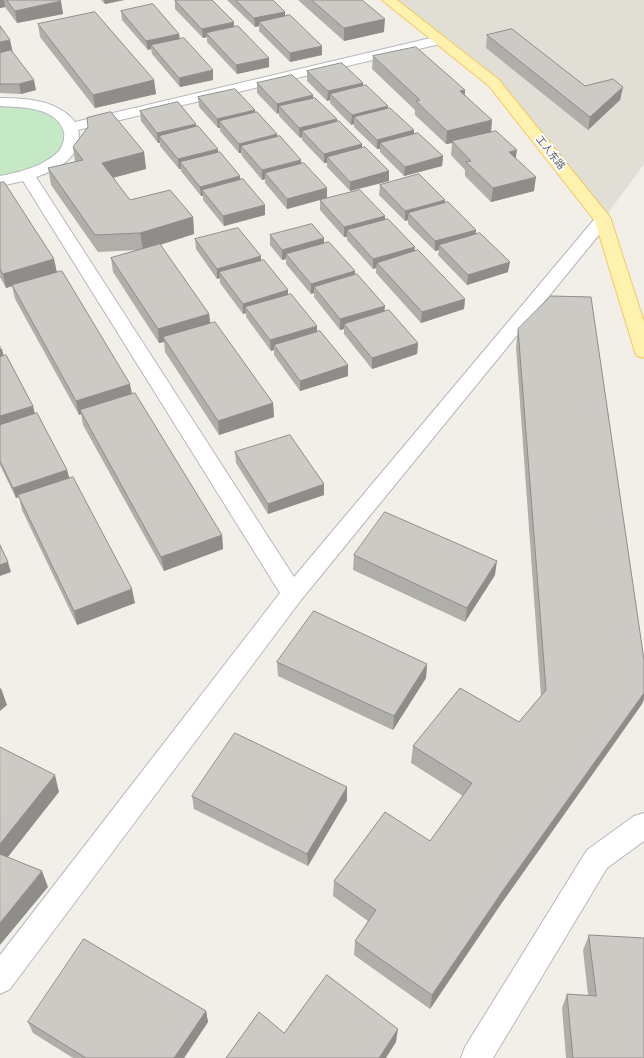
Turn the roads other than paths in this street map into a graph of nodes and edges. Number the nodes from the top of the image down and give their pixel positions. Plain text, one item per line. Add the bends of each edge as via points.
1 (389, 0) edge
2 (439, 40) junction
3 (0, 102) edge
4 (72, 127) junction
5 (27, 175) junction
6 (0, 181) edge
7 (603, 220) junction
8 (644, 352) edge
9 (293, 594) junction
10 (644, 825) edge
11 (0, 979) edge
12 (476, 1058) edge

1 - 2 main road, 工人东路
2 - 4 street
2 - 7 main road, 工人东路 via 494,83
3 - 4 street via 25,103 47,108 63,116
4 - 5 street via 73,140 65,153 49,166
5 - 6 street
5 - 9 street
7 - 8 main road, 工人东路
7 - 9 street
9 - 11 street
10 - 12 street via 597,859

